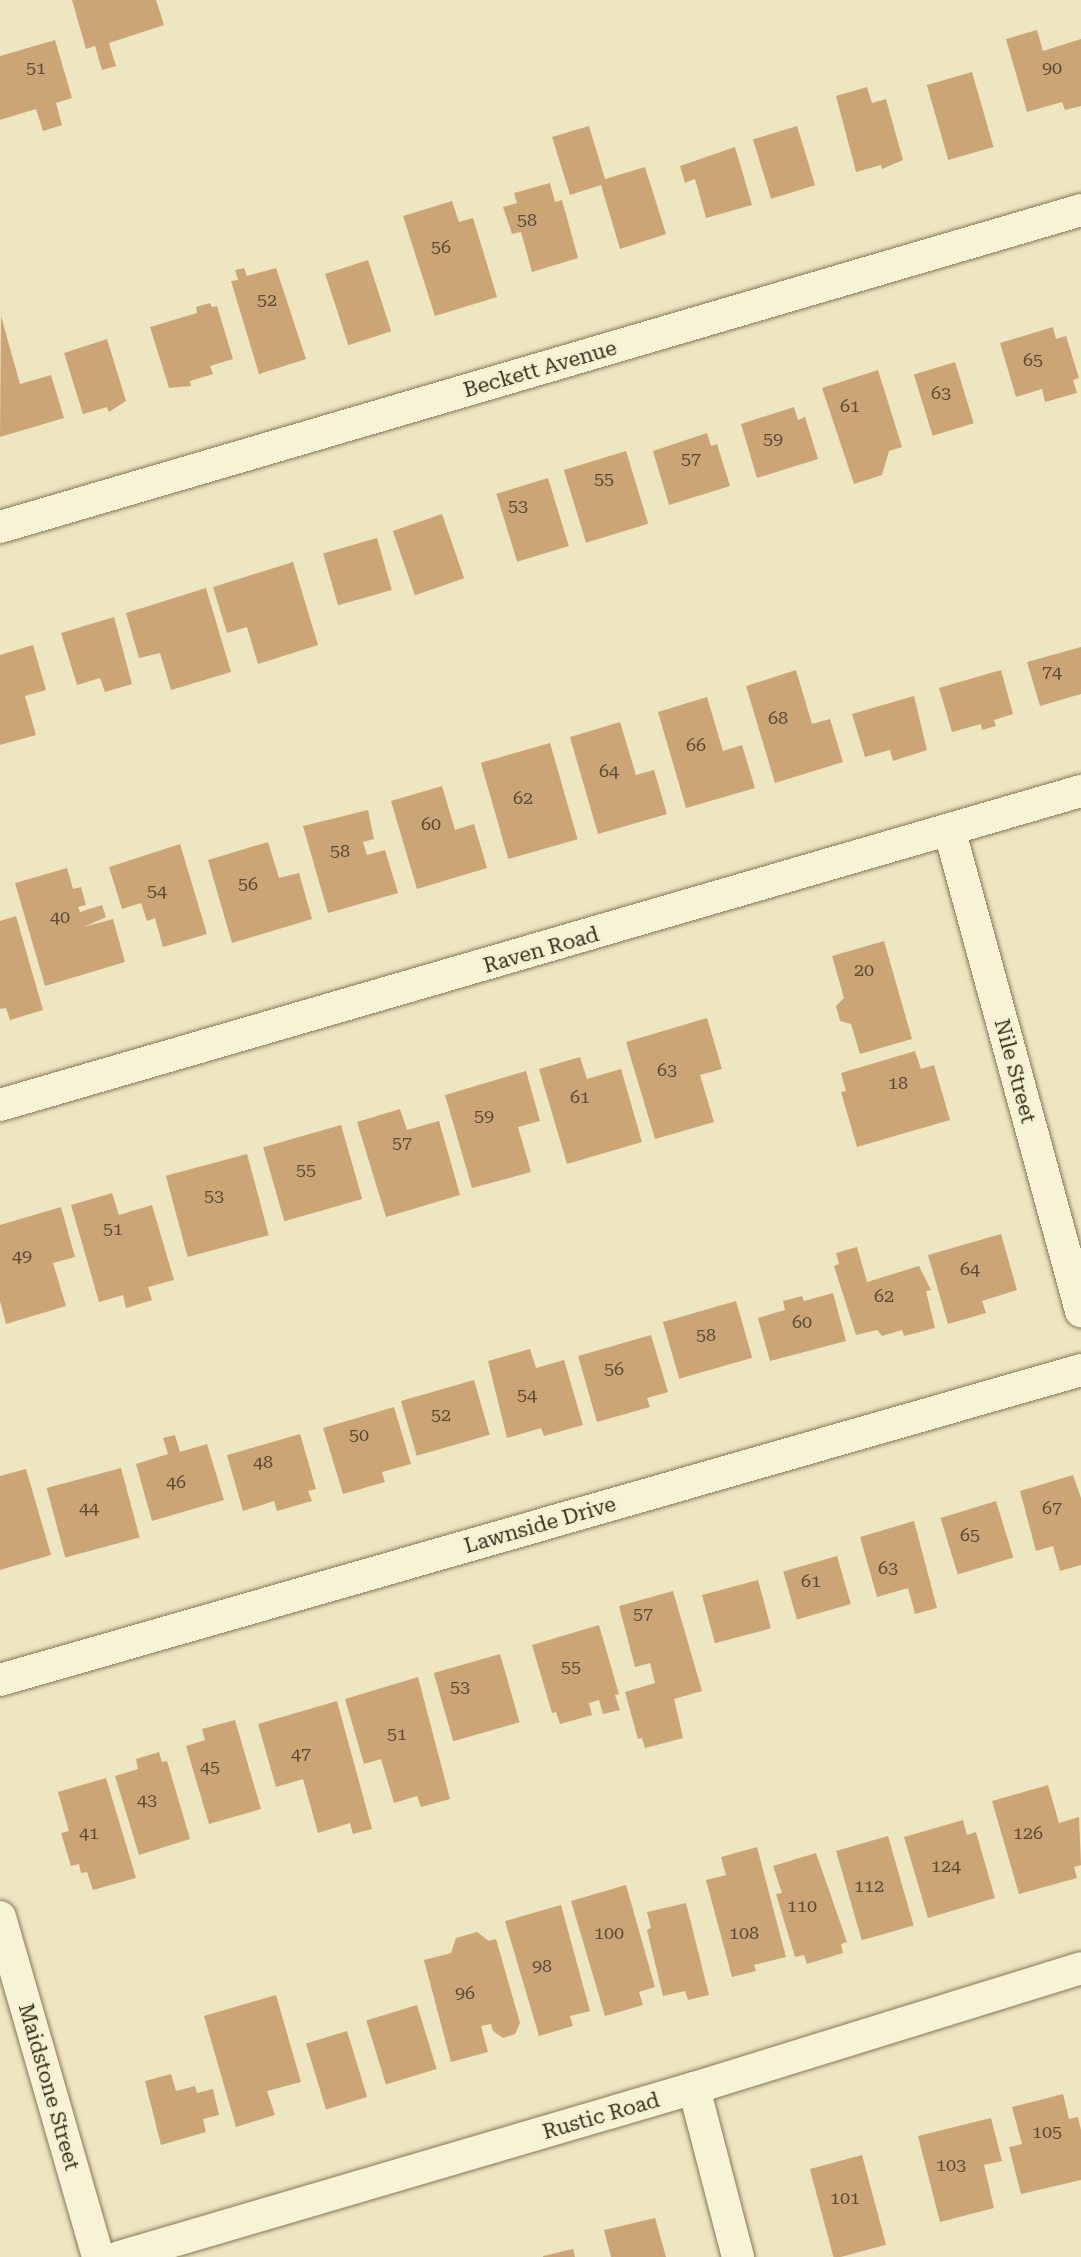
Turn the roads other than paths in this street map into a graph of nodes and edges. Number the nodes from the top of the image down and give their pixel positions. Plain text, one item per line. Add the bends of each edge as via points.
1 (1081, 210) edge
2 (0, 527) edge
3 (1081, 791) edge
4 (950, 832) junction
5 (0, 1105) edge
6 (1081, 1311) edge
7 (1081, 1370) edge
8 (0, 1680) edge
9 (0, 1917) edge
10 (1081, 1968) edge
11 (694, 2088) junction
12 (98, 2257) edge
13 (119, 2257) edge
14 (738, 2257) edge

1 - 2 street, Beckett Avenue
3 - 4 street, Raven Road
4 - 5 street, Raven Road
4 - 6 street, Nile Street
7 - 8 street, Lawnside Drive
9 - 12 street, Maidstone Street
10 - 11 street, Rustic Road
11 - 13 street, Rustic Road
11 - 14 street

